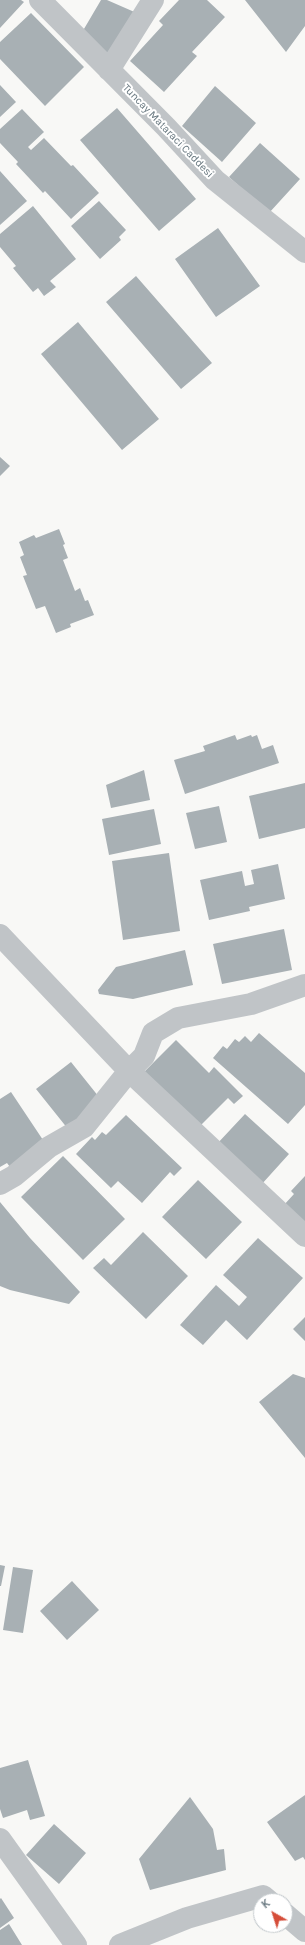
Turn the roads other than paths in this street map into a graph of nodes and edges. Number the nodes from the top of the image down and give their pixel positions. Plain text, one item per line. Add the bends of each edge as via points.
1 (40, 0) edge
2 (153, 0) edge
3 (109, 70) junction
4 (305, 252) edge
5 (0, 935) edge
6 (305, 986) edge
7 (129, 1071) junction
8 (0, 1184) edge
9 (305, 1236) edge
10 (0, 1839) edge
11 (253, 1899) edge
12 (293, 1921) edge
13 (305, 1931) edge
14 (76, 1945) edge
15 (120, 1945) edge

1 - 3 street, Tuncay Mataraci Caddesi
2 - 3 street
3 - 4 street, Tuncay Mataraci Caddesi via 215,180
5 - 7 street
6 - 7 street via 251,1004 178,1018 153,1033 144,1056
7 - 8 street via 84,1127 48,1147 14,1176
7 - 9 street
10 - 14 street
11 - 15 street via 187,1918
12 - 13 street

